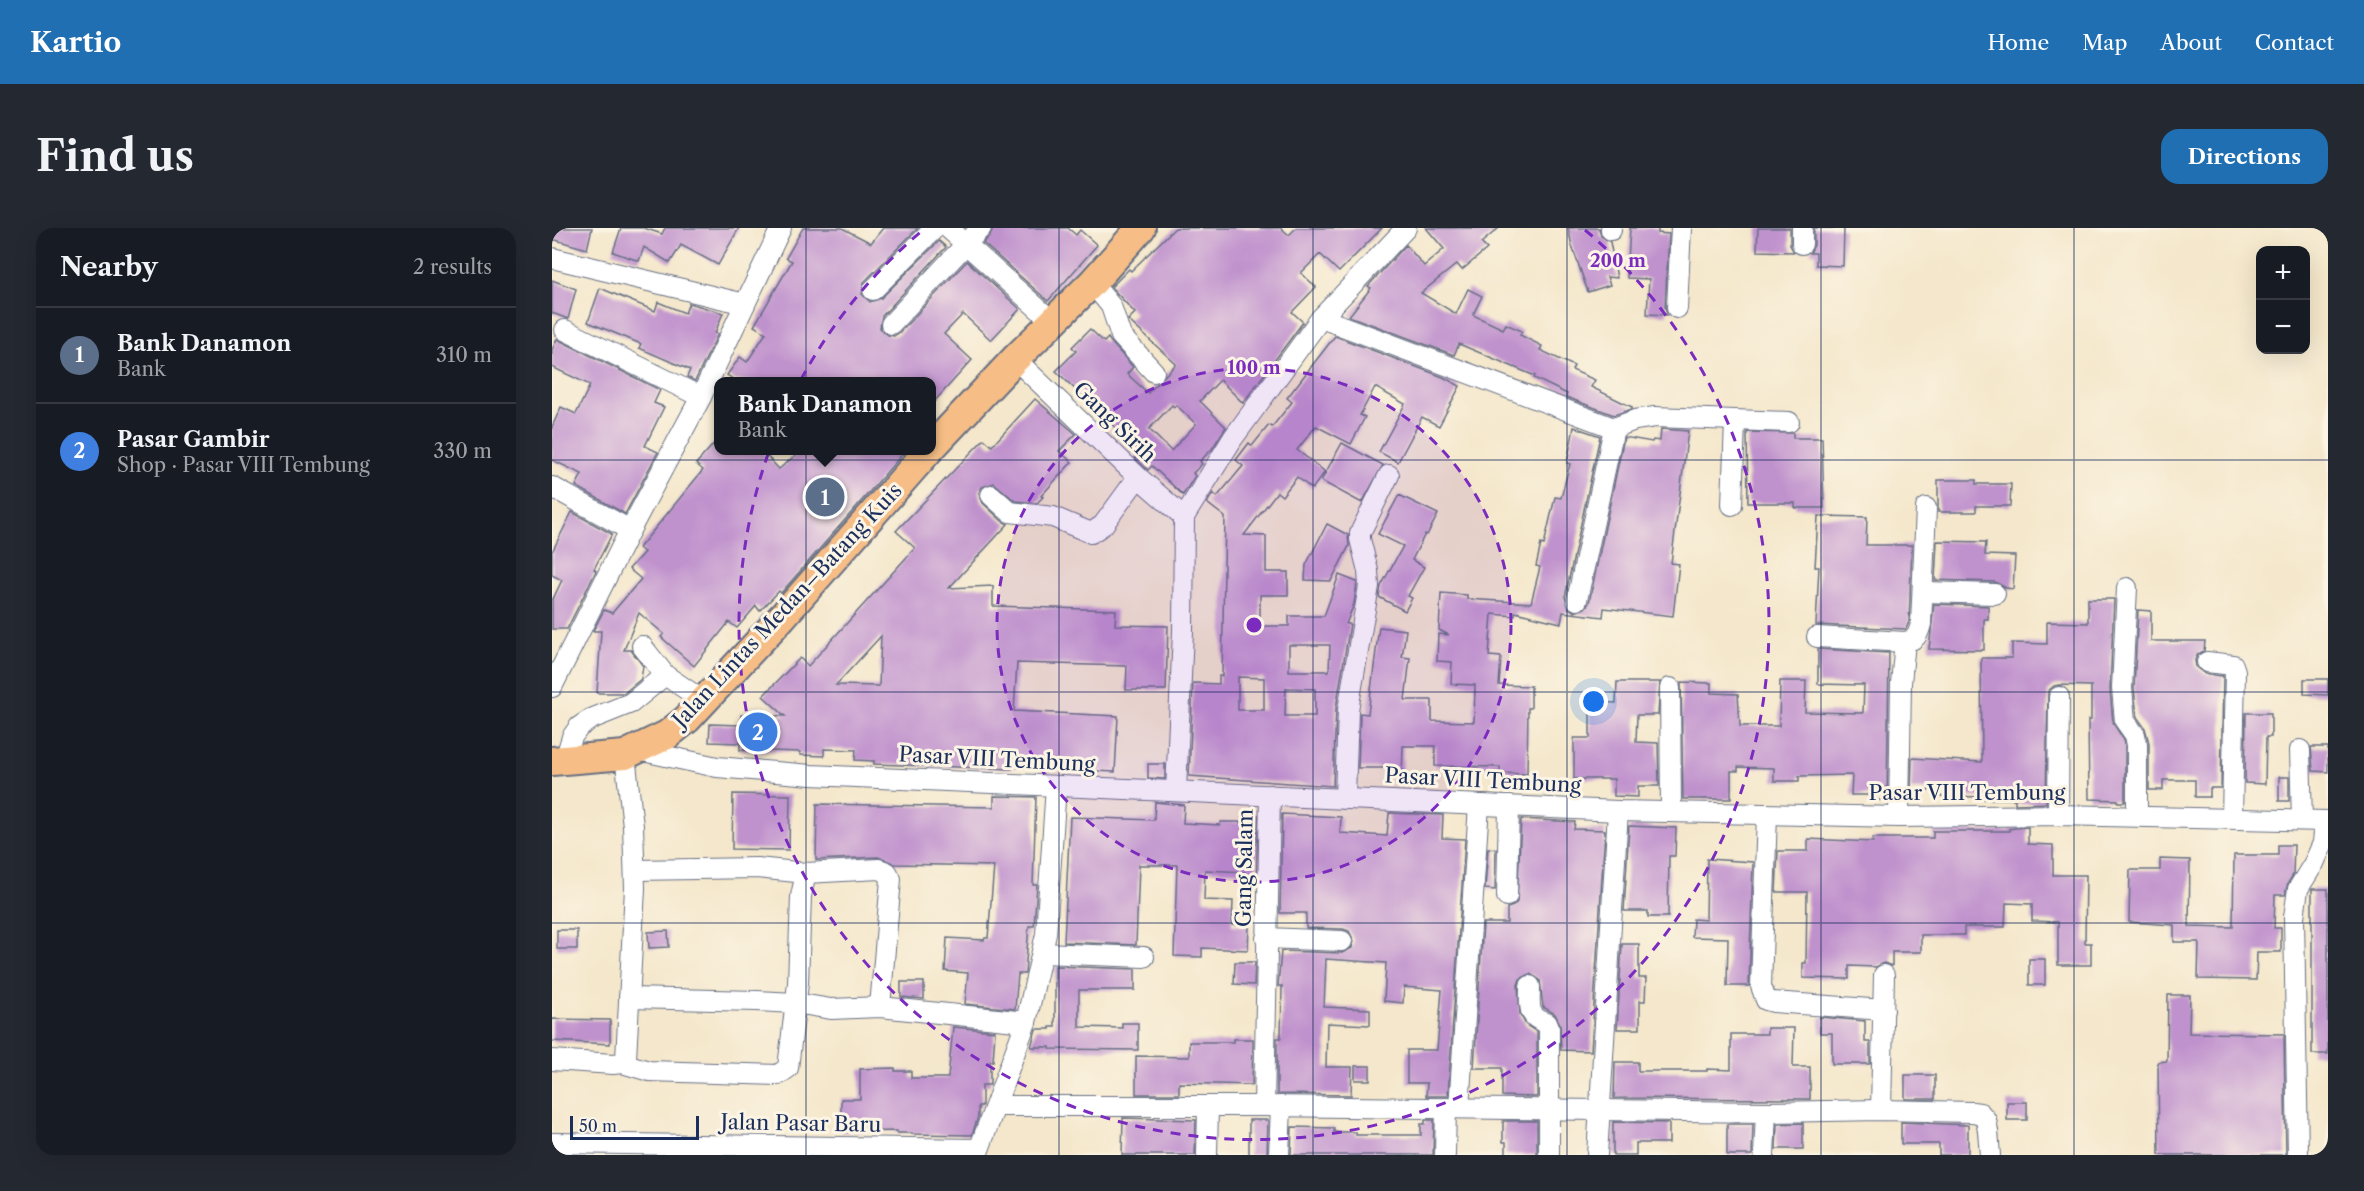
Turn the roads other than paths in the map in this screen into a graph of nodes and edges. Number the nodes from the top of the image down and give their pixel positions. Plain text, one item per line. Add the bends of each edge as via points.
1 (781, 228) edge
2 (935, 228) edge
3 (948, 228) edge
4 (981, 228) edge
5 (1142, 228) edge
6 (1406, 228) edge
7 (1681, 228) edge
8 (965, 244) junction
9 (552, 258) edge
10 (1092, 283) junction
11 (873, 290) dead end
12 (745, 304) junction
13 (1677, 308) dead end
14 (1321, 318) junction
15 (1052, 321) junction
16 (891, 324) dead end
17 (565, 330) dead end
18 (1015, 359) junction
19 (1154, 372) dead end
20 (701, 398) junction
21 (1735, 421) junction
22 (1789, 422) dead end
23 (1614, 428) junction
24 (936, 443) edge
25 (925, 455) edge
26 (1389, 475) dead end
27 (1138, 477) junction
28 (552, 487) edge
29 (991, 495) dead end
30 (1732, 505) dead end
31 (1926, 508) dead end
32 (1184, 517) junction
33 (630, 530) junction
34 (2127, 588) dead end
35 (1924, 592) junction
36 (1995, 594) dead end
37 (1577, 600) dead end
38 (1817, 637) dead end
39 (1905, 642) junction
40 (642, 646) dead end
41 (2207, 662) dead end
42 (666, 675) junction
43 (552, 687) edge
44 (1670, 688) dead end
45 (2059, 697) dead end
46 (705, 702) junction
47 (2300, 750) dead end
48 (631, 753) junction
49 (559, 761) edge
50 (1056, 786) junction
51 (1176, 791) junction
52 (1270, 795) junction
53 (1345, 797) junction
54 (1479, 805) junction
55 (1509, 806) junction
56 (1618, 811) junction
57 (1671, 811) junction
58 (1767, 814) junction
59 (2058, 815) junction
60 (2137, 816) junction
61 (1899, 817) junction
62 (2232, 818) junction
63 (2302, 820) junction
64 (2326, 821) edge
65 (635, 870) junction
66 (806, 873) junction
67 (1507, 896) dead end
68 (1266, 938) junction
69 (1342, 940) dead end
70 (1042, 953) junction
71 (1144, 957) dead end
72 (1884, 975) dead end
73 (1530, 986) dead end
74 (629, 998) junction
75 (795, 1004) junction
76 (880, 1007) junction
77 (1884, 1010) junction
78 (1026, 1022) junction
79 (552, 1060) edge
80 (622, 1063) junction
81 (996, 1106) junction
82 (1273, 1106) junction
83 (1208, 1107) junction
84 (1452, 1108) junction
85 (1549, 1109) junction
86 (1598, 1109) junction
87 (1881, 1110) junction
88 (1766, 1112) junction
89 (552, 1143) edge
90 (978, 1152) edge
91 (1207, 1155) edge
92 (1279, 1155) edge
93 (1445, 1155) edge
94 (1549, 1155) edge
95 (1597, 1155) edge
96 (1764, 1155) edge
97 (1990, 1155) edge
98 (2298, 1155) edge

1 - 12 street
2 - 11 street
3 - 8 street
4 - 8 street
5 - 10 highway, Jalan Lintas Medan–Batang Kuis
6 - 14 street
7 - 13 street
8 - 15 street
8 - 16 street
9 - 12 street
10 - 15 highway, Jalan Lintas Medan–Batang Kuis
10 - 19 street via 1111,306 1121,336
12 - 20 street
14 - 23 street
14 - 32 street via 1233,438
15 - 18 highway, Jalan Lintas Medan–Batang Kuis
17 - 20 street
18 - 24 highway, Jalan Lintas Medan–Batang Kuis
18 - 27 street, Gang Sirih
20 - 33 street
21 - 22 street
21 - 23 street via 1655,417
21 - 30 street
23 - 37 street
25 - 46 highway, Jalan Lintas Medan–Batang Kuis
26 - 53 street via 1360,533 1369,586 1348,710
27 - 29 street via 1103,525 1091,533 1053,517 1010,512
27 - 32 street, Gang Sirih
28 - 33 street
31 - 35 street
32 - 51 street
33 - 43 street
34 - 60 street via 2122,687 2125,721 2137,745
35 - 36 street
35 - 39 street via 1918,635
38 - 39 street
39 - 61 street
40 - 42 street
41 - 62 street via 2233,665 2235,671
42 - 46 street
42 - 49 street via 631,704 579,727
44 - 57 street
45 - 59 street
46 - 48 highway, Jalan Lintas Medan–Batang Kuis via 667,735
47 - 63 street
48 - 49 highway
48 - 50 street, Pasar VIII Tembung via 717,767 811,775
48 - 65 street
50 - 51 street, Pasar VIII Tembung
50 - 70 street
51 - 52 street, Pasar VIII Tembung
52 - 53 street, Pasar VIII Tembung
52 - 68 street, Gang Salam
53 - 54 street, Pasar VIII Tembung
54 - 55 street, Pasar VIII Tembung
54 - 84 street
55 - 56 street, Pasar VIII Tembung
55 - 67 street
56 - 57 street, Pasar VIII Tembung
56 - 86 street
57 - 58 street, Pasar VIII Tembung
58 - 61 street, Pasar VIII Tembung
58 - 77 street via 1762,995 1773,1002
59 - 60 street, Pasar VIII Tembung
59 - 61 street, Pasar VIII Tembung
60 - 62 street, Pasar VIII Tembung
62 - 63 street, Pasar VIII Tembung
63 - 64 street, Pasar VIII Tembung
64 - 98 street via 2323,843 2298,889 2294,917
65 - 66 street via 757,868
65 - 74 street
66 - 75 street via 801,896
66 - 76 street via 879,869 891,879
68 - 69 street, Gang Salam
68 - 82 street
70 - 71 street
70 - 78 street
72 - 77 street
73 - 85 street via 1532,1014 1549,1028
74 - 75 street
74 - 80 street via 627,1054
75 - 76 street via 831,1009
75 - 80 street via 788,1068 778,1075 649,1071
76 - 78 street
77 - 87 street
78 - 81 street
79 - 80 street
81 - 83 street
81 - 90 street
82 - 83 street
82 - 84 street
82 - 92 street
83 - 91 street
84 - 85 street
84 - 93 street
85 - 86 street
85 - 94 street
86 - 88 street
86 - 95 street
87 - 88 street
87 - 97 street via 1980,1113 1986,1120
88 - 96 street
89 - 90 street, Jalan Pasar Baru

